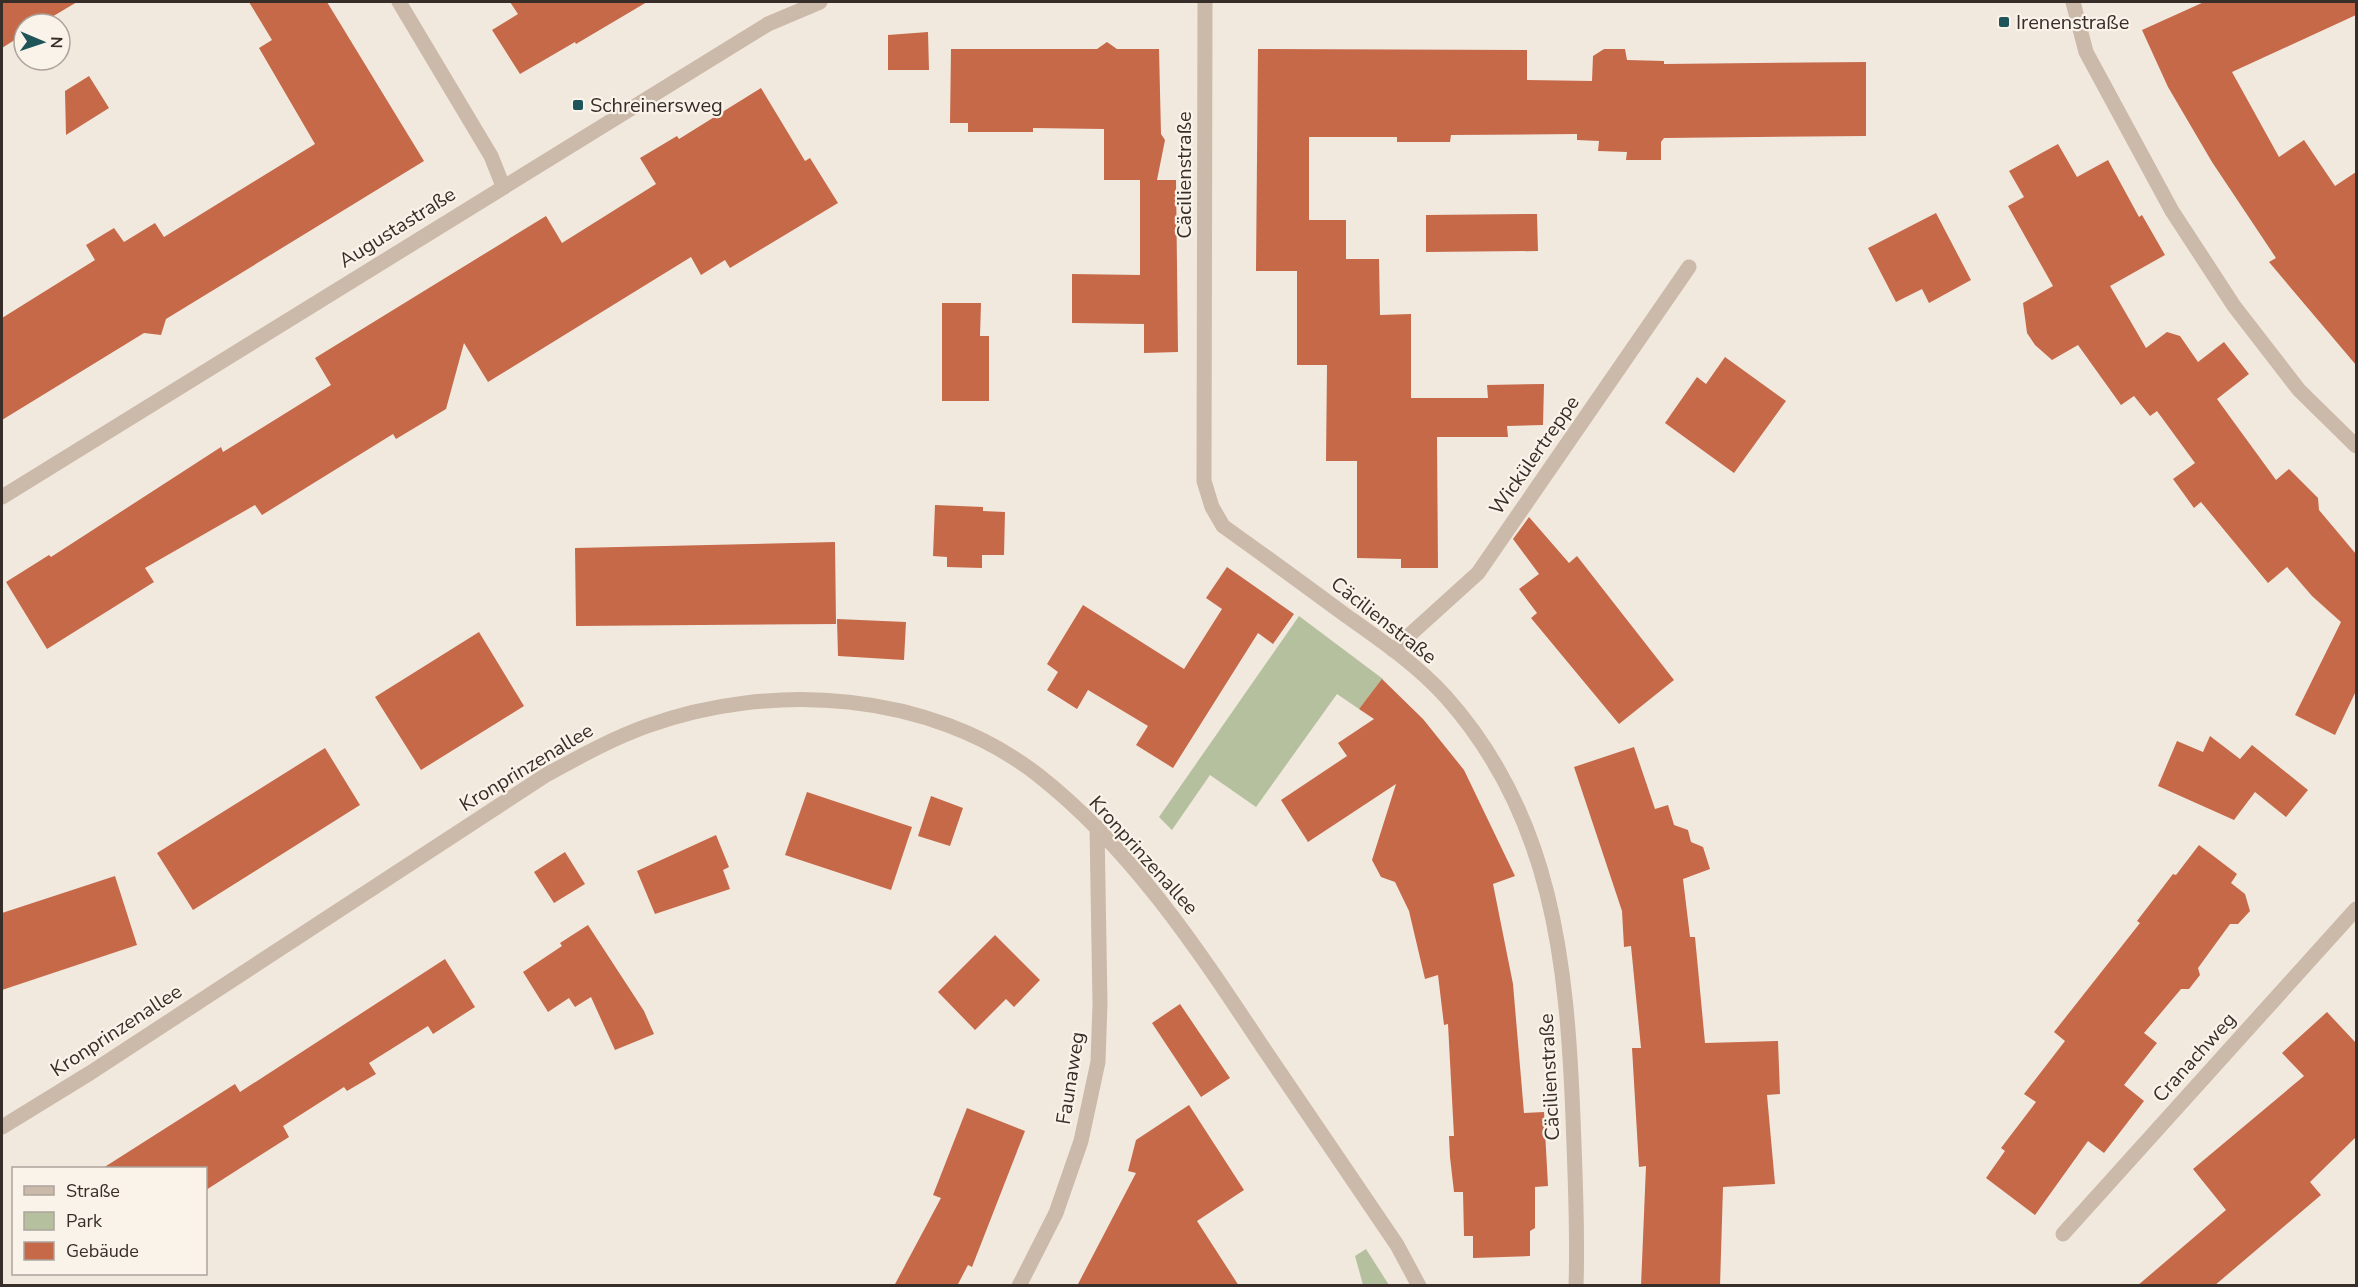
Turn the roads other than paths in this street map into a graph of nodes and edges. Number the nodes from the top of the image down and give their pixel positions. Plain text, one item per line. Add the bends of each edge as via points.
1 (399, 2) edge
2 (820, 2) edge
3 (1205, 2) edge
4 (2073, 2) edge
5 (502, 186) junction
6 (1689, 267) dead end
7 (2356, 446) edge
8 (2, 496) edge
9 (1393, 650) junction
10 (1097, 827) junction
11 (2356, 909) edge
12 (2, 1127) edge
13 (2063, 1234) dead end
14 (1019, 1286) edge
15 (1419, 1286) edge
16 (1576, 1286) edge

1 - 5 street via 491,156
2 - 5 street, Augustastraße via 768,24
3 - 9 street, Cäcilienstraße via 1204,481 1223,525
4 - 7 street via 2086,52 2172,211 2234,306 2292,380
5 - 8 street, Augustastraße
6 - 9 street, Wickülertreppe via 1478,573
9 - 16 street, Cäcilienstraße via 1445,696 1482,742 1516,803 1556,922 1566,988 1578,1239
10 - 12 street, Kronprinzenallee via 1038,775 990,744 935,721 890,709 796,700 744,704 678,717 600,746 546,775
10 - 14 street, Faunaweg via 1098,1062 1081,1141 1060,1203
10 - 15 street, Kronprinzenallee via 1201,953 1397,1245
11 - 13 street, Cranachweg

